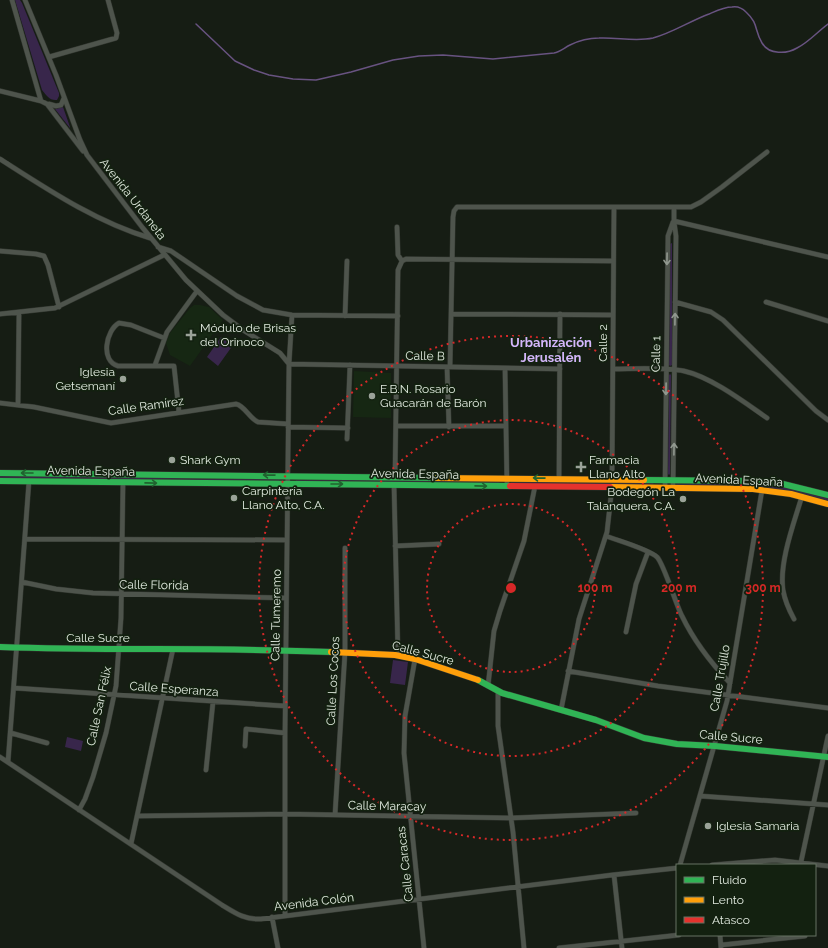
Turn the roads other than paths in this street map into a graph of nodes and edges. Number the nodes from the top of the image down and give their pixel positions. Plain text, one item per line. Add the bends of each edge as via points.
1 (12, 0) edge
2 (25, 0) edge
3 (108, 0) edge
4 (49, 57) junction
5 (0, 91) edge
6 (64, 96) junction
7 (41, 101) junction
8 (47, 104) junction
9 (767, 152) dead end
10 (87, 155) junction
11 (0, 159) edge
12 (614, 207) junction
13 (674, 208) junction
14 (674, 221) junction
15 (398, 227) dead end
16 (150, 238) junction
17 (158, 247) junction
18 (0, 252) edge
19 (164, 254) junction
20 (828, 257) edge
21 (452, 260) junction
22 (347, 261) dead end
23 (402, 261) junction
24 (613, 261) junction
25 (197, 291) junction
26 (675, 302) junction
27 (766, 302) dead end
28 (60, 307) junction
29 (19, 313) junction
30 (0, 314) edge
31 (451, 314) junction
32 (560, 314) junction
33 (292, 315) junction
34 (613, 315) junction
35 (345, 316) junction
36 (398, 316) junction
37 (828, 321) edge
38 (164, 338) junction
39 (289, 364) junction
40 (155, 365) junction
41 (350, 365) junction
42 (397, 366) junction
43 (448, 367) junction
44 (505, 368) junction
45 (560, 369) junction
46 (613, 369) junction
47 (666, 370) junction
48 (674, 370) junction
49 (0, 403) edge
50 (18, 405) junction
51 (179, 412) junction
52 (767, 418) dead end
53 (828, 420) edge
54 (288, 425) junction
55 (396, 426) junction
56 (506, 426) junction
57 (449, 427) junction
58 (348, 428) junction
59 (347, 439) dead end
60 (0, 473) edge
61 (288, 476) junction
62 (395, 476) junction
63 (507, 478) junction
64 (559, 478) junction
65 (612, 479) junction
66 (665, 479) junction
67 (673, 480) junction
68 (0, 481) edge
69 (29, 482) junction
70 (123, 482) junction
71 (288, 484) junction
72 (394, 485) junction
73 (507, 486) junction
74 (535, 486) junction
75 (612, 487) junction
76 (665, 488) junction
77 (673, 488) junction
78 (762, 490) junction
79 (828, 495) edge
80 (802, 496) junction
81 (828, 504) edge
82 (606, 536) junction
83 (25, 539) junction
84 (122, 540) junction
85 (287, 540) junction
86 (439, 544) dead end
87 (395, 546) junction
88 (345, 548) dead end
89 (648, 552) junction
90 (22, 582) junction
91 (122, 594) junction
92 (286, 598) junction
93 (794, 619) dead end
94 (626, 632) dead end
95 (0, 647) edge
96 (18, 648) junction
97 (120, 649) junction
98 (173, 649) junction
99 (286, 650) junction
100 (345, 652) junction
101 (398, 655) junction
102 (414, 660) junction
103 (568, 672) junction
104 (730, 683) junction
105 (488, 686) junction
106 (14, 688) junction
107 (498, 691) junction
108 (114, 695) junction
109 (728, 695) junction
110 (162, 699) junction
111 (212, 702) junction
112 (285, 706) junction
113 (828, 708) edge
114 (561, 710) junction
115 (11, 733) junction
116 (285, 733) junction
117 (828, 736) edge
118 (47, 743) dead end
119 (245, 746) dead end
120 (715, 746) junction
121 (0, 756) edge
122 (826, 757) edge
123 (8, 762) junction
124 (206, 770) dead end
125 (700, 796) junction
126 (813, 804) junction
127 (828, 805) edge
128 (79, 810) junction
129 (636, 813) dead end
130 (285, 814) junction
131 (335, 815) junction
132 (137, 816) junction
133 (410, 816) junction
134 (511, 818) junction
135 (131, 844) junction
136 (802, 862) junction
137 (680, 864) edge
138 (725, 864) edge
139 (815, 864) edge
140 (816, 864) edge
141 (828, 866) edge
142 (676, 868) edge
143 (614, 874) junction
144 (519, 886) junction
145 (419, 898) junction
146 (285, 915) junction
147 (272, 917) junction
148 (676, 935) edge
149 (720, 936) edge
150 (805, 936) edge
151 (622, 942) junction
152 (721, 946) edge
153 (278, 948) edge
154 (424, 948) edge
155 (524, 948) edge
156 (559, 948) edge
157 (622, 948) edge

1 - 7 street
2 - 4 street, Avenida Urdaneta
3 - 4 street via 117,33 116,38
4 - 6 street, Avenida Urdaneta
5 - 7 street
6 - 8 street via 58,106
6 - 10 street, Avenida Urdaneta
7 - 8 street
8 - 10 street
9 - 13 street via 695,206
10 - 16 street, Avenida Urdaneta
11 - 16 street via 76,206 124,229
12 - 13 street
12 - 21 street via 461,206 456,208 453,217
12 - 24 street, Calle 2
13 - 14 street, Calle 1
14 - 20 street
14 - 26 street, Calle 1
14 -> 47 street, Calle 1 via 668,236
15 - 23 street via 398,255
16 - 17 street, Avenida Urdaneta
17 - 19 street, Avenida Urdaneta
17 - 33 street via 171,251 248,303 263,310
18 - 28 street via 44,256
19 - 25 street, Avenida Urdaneta
19 - 28 street
21 - 23 street
21 - 24 street
21 - 31 street
22 - 35 street
23 - 36 street via 398,270
24 - 34 street, Calle 2
25 - 38 street
25 - 39 street, Avenida Urdaneta via 243,330 280,353
48 -> 26 street, Calle 1
26 - 53 street via 711,312 723,320
27 - 37 street
28 - 29 street
29 - 30 street
29 - 50 street
31 - 32 street
31 - 43 street
32 - 34 street
32 - 45 street
33 - 35 street
33 - 39 street, Calle Tumeremo
34 - 46 street, Calle 2
35 - 36 street
36 - 42 street
38 - 40 street
38 - 40 street via 120,323 116,324 109,336 107,354 114,364
39 - 41 street, Calle B
39 - 54 street, Calle Tumeremo
40 - 51 street via 174,366
41 - 42 street, Calle B
41 - 58 street
42 - 43 street, Calle B
42 - 55 street
43 - 44 street, Calle B
43 - 57 street
44 - 45 street, Calle B
44 - 56 street
45 - 64 street
46 - 47 street
46 - 65 street, Calle 2
47 - 48 street
47 -> 66 street, Calle 1
48 - 52 street via 689,372 708,381
67 -> 48 street, Calle 1
49 - 50 street, Calle Ramírez
50 - 51 street, Calle Ramírez via 106,422
51 - 54 street, Calle Ramírez via 238,404 258,422
54 - 58 street, Calle Ramírez
54 - 61 street, Calle Tumeremo
55 - 57 street
55 - 62 street
56 - 57 street
56 - 63 street
58 - 59 street
61 -> 60 main road, Avenida España
61 - 62 main road, Avenida España
61 - 71 street, Calle Tumeremo
62 - 63 main road, Avenida España
64 -> 63 main road, Avenida España
63 - 73 street
64 - 65 main road, Avenida España
65 - 66 main road, Avenida España
66 - 67 main road, Avenida España
66 - 76 street, Calle 1
67 - 77 street, Calle 1
67 - 79 main road, Avenida España via 765,481
68 - 69 main road, Avenida España
69 - 70 main road, Avenida España
69 - 83 street
70 -> 71 main road, Avenida España
70 - 84 street, Calle San Félix
71 -> 72 main road, Avenida España
71 - 85 street, Calle Tumeremo
72 -> 73 main road, Avenida España
72 - 87 street
73 - 74 main road, Avenida España
74 - 75 main road, Avenida España
74 - 105 street via 524,541 494,630
75 - 76 main road, Avenida España
75 - 82 street
76 - 77 main road, Avenida España
77 - 78 main road, Avenida España
78 - 80 main road, Avenida España
78 - 104 street, Calle Trujillo
80 - 81 main road, Avenida España
80 - 93 street via 787,551 783,580 787,606
82 - 89 street
82 - 103 street via 579,619
83 - 84 street
83 - 90 street
84 - 85 street
84 - 91 street, Calle San Félix
85 - 92 street, Calle Tumeremo
86 - 87 street
87 - 101 street
88 - 100 street, Calle Los Cocos
89 - 94 street via 634,588
89 - 104 street via 659,560 682,616 696,641
90 - 91 street, Calle Florida via 71,591
90 - 96 street
91 - 92 street, Calle Florida
91 - 97 street, Calle San Félix
92 - 99 street, Calle Tumeremo
95 - 96 main road, Calle Sucre
96 - 97 main road, Calle Sucre
96 - 106 street
97 - 98 main road, Calle Sucre
97 - 108 street, Calle San Félix
98 - 99 main road, Calle Sucre
98 - 110 street
99 - 100 main road, Calle Sucre
99 - 112 street, Calle Tumeremo
100 - 101 main road, Calle Sucre
100 - 131 street, Calle Los Cocos
101 - 102 main road, Calle Sucre
102 - 105 main road, Calle Sucre via 480,681
102 - 133 street, Calle Caracas via 404,735
103 - 109 street
103 - 114 street
104 - 109 street, Calle Trujillo
105 - 107 main road, Calle Sucre
106 - 108 street, Calle Esperanza
106 - 115 street
107 - 114 main road, Calle Sucre
107 - 134 street via 498,726
108 - 110 street, Calle Esperanza
108 - 128 street, Calle San Félix via 93,777
109 - 113 street
109 - 120 street, Calle Trujillo
110 - 111 street, Calle Esperanza
110 - 132 street
111 - 112 street, Calle Esperanza
111 - 124 street
112 - 116 street, Calle Tumeremo
114 - 120 main road, Calle Sucre via 644,738 671,744
115 - 118 street
115 - 123 street
116 - 119 street via 246,729
116 - 130 street, Calle Tumeremo
117 - 122 street
120 - 122 main road, Calle Sucre
120 - 125 street, Calle Trujillo
121 - 123 street, Avenida Colón
122 - 126 street
123 - 128 street, Avenida Colón
125 - 126 street
125 - 137 street, Calle Trujillo
126 - 127 street
126 - 136 street
128 - 135 street, Avenida Colón
129 - 134 street, Calle Maracay
130 - 131 street, Calle Maracay
130 - 132 street, Calle Maracay
130 - 146 street, Calle Tumeremo
131 - 133 street, Calle Maracay
132 - 135 street
133 - 134 street, Calle Maracay
133 - 145 street, Calle Caracas
134 - 144 street
135 - 147 street, Avenida Colón via 239,915 250,919
136 - 138 street via 775,860
136 - 139 street
140 - 141 street
142 - 143 street, Avenida Colón
143 - 144 street, Avenida Colón
143 - 151 street
144 - 145 street, Avenida Colón
144 - 155 street
145 - 146 street, Avenida Colón
145 - 154 street, Calle Caracas
146 - 147 street, Avenida Colón
147 - 153 street
148 - 151 street
149 - 152 street
150 - 152 street
151 - 156 street
151 - 157 street

